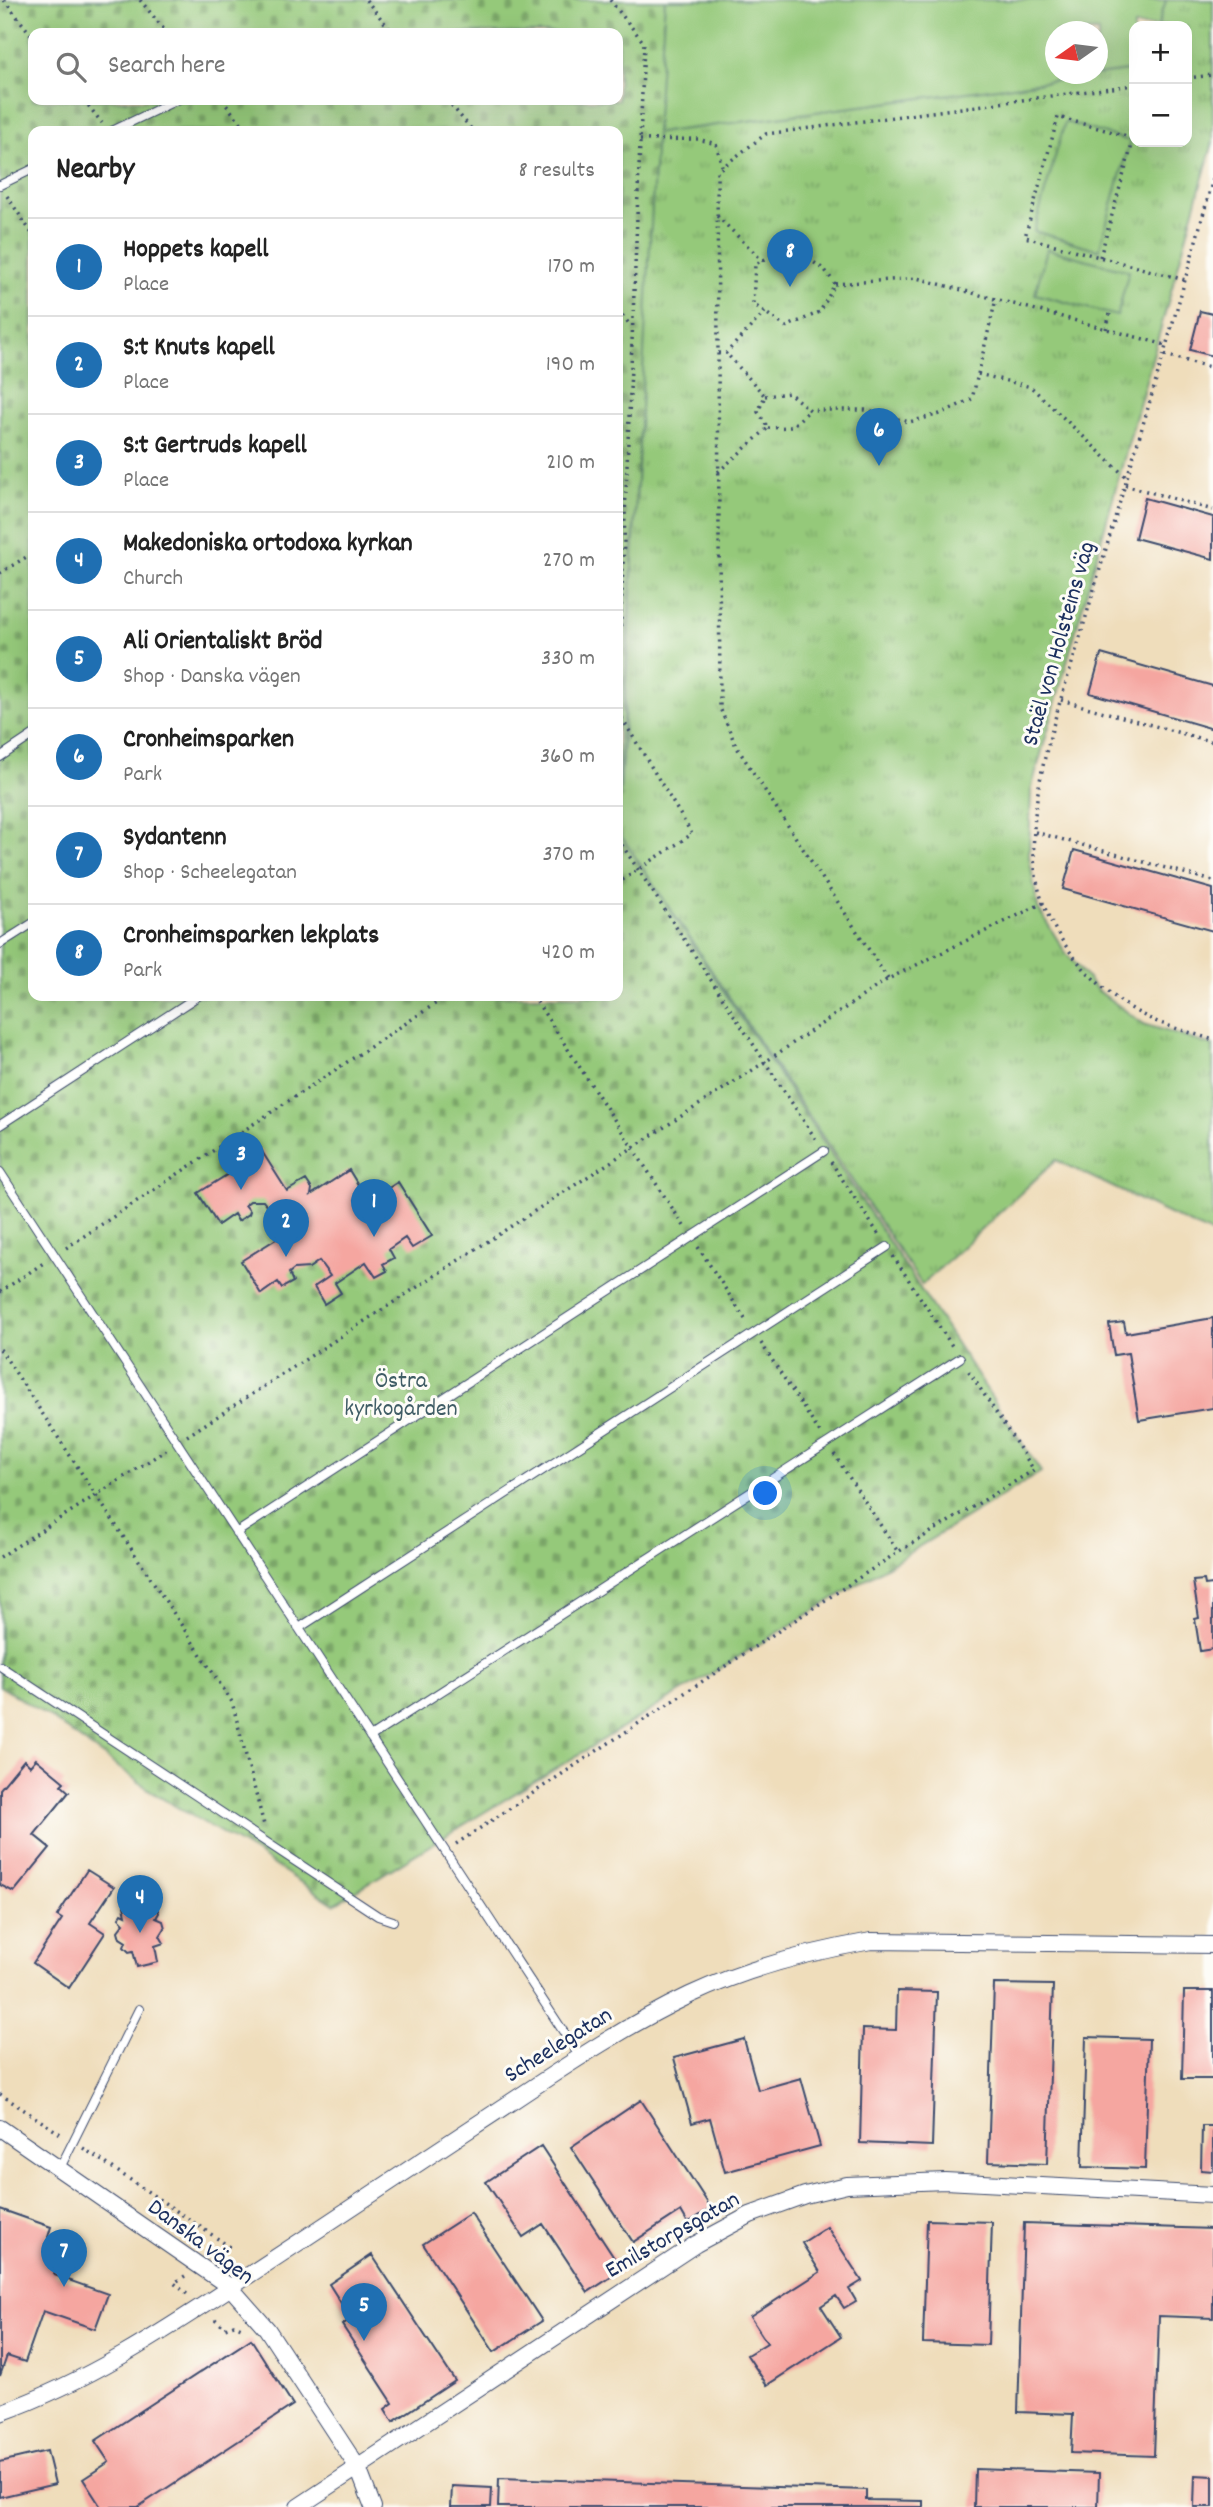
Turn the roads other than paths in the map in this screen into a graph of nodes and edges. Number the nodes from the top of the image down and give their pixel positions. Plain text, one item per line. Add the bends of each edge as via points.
1 (166, 105) edge
2 (121, 126) edge
3 (28, 171) edge
4 (0, 185) edge
5 (28, 739) edge
6 (0, 757) edge
7 (28, 926) edge
8 (0, 944) edge
9 (190, 1001) edge
10 (0, 1125) edge
11 (824, 1151) road end
12 (0, 1172) edge
13 (887, 1247) road end
14 (960, 1358) road end
15 (236, 1533) junction
16 (299, 1629) junction
17 (0, 1666) edge
18 (370, 1737) junction
19 (393, 1921) dead end
20 (1213, 1945) edge
21 (139, 2009) dead end
22 (580, 2057) junction
23 (0, 2128) edge
24 (59, 2169) junction
25 (1213, 2195) edge
26 (230, 2287) junction
27 (0, 2413) edge
28 (358, 2468) junction
29 (299, 2507) edge
30 (373, 2507) edge

1 - 2 lane
3 - 4 lane
5 - 6 lane
7 - 8 lane
9 - 10 lane
11 - 15 lane
12 - 15 lane
13 - 16 lane
14 - 18 lane
15 - 16 lane
16 - 18 lane
17 - 19 lane via 378,1916
18 - 22 lane
20 - 22 street, Scheelegatan via 871,1941 787,1959 716,1984
21 - 24 lane
22 - 26 street, Scheelegatan
23 - 24 street, Danska vägen
24 - 26 street, Danska vägen
25 - 28 street, Emilstorpsgatan via 945,2181 847,2185 805,2195 750,2215 696,2244
26 - 27 street, Scheelegatan via 94,2372
26 - 28 street, Danska vägen via 267,2329
28 - 29 street, Emilstorpsgatan
28 - 30 street, Danska vägen

